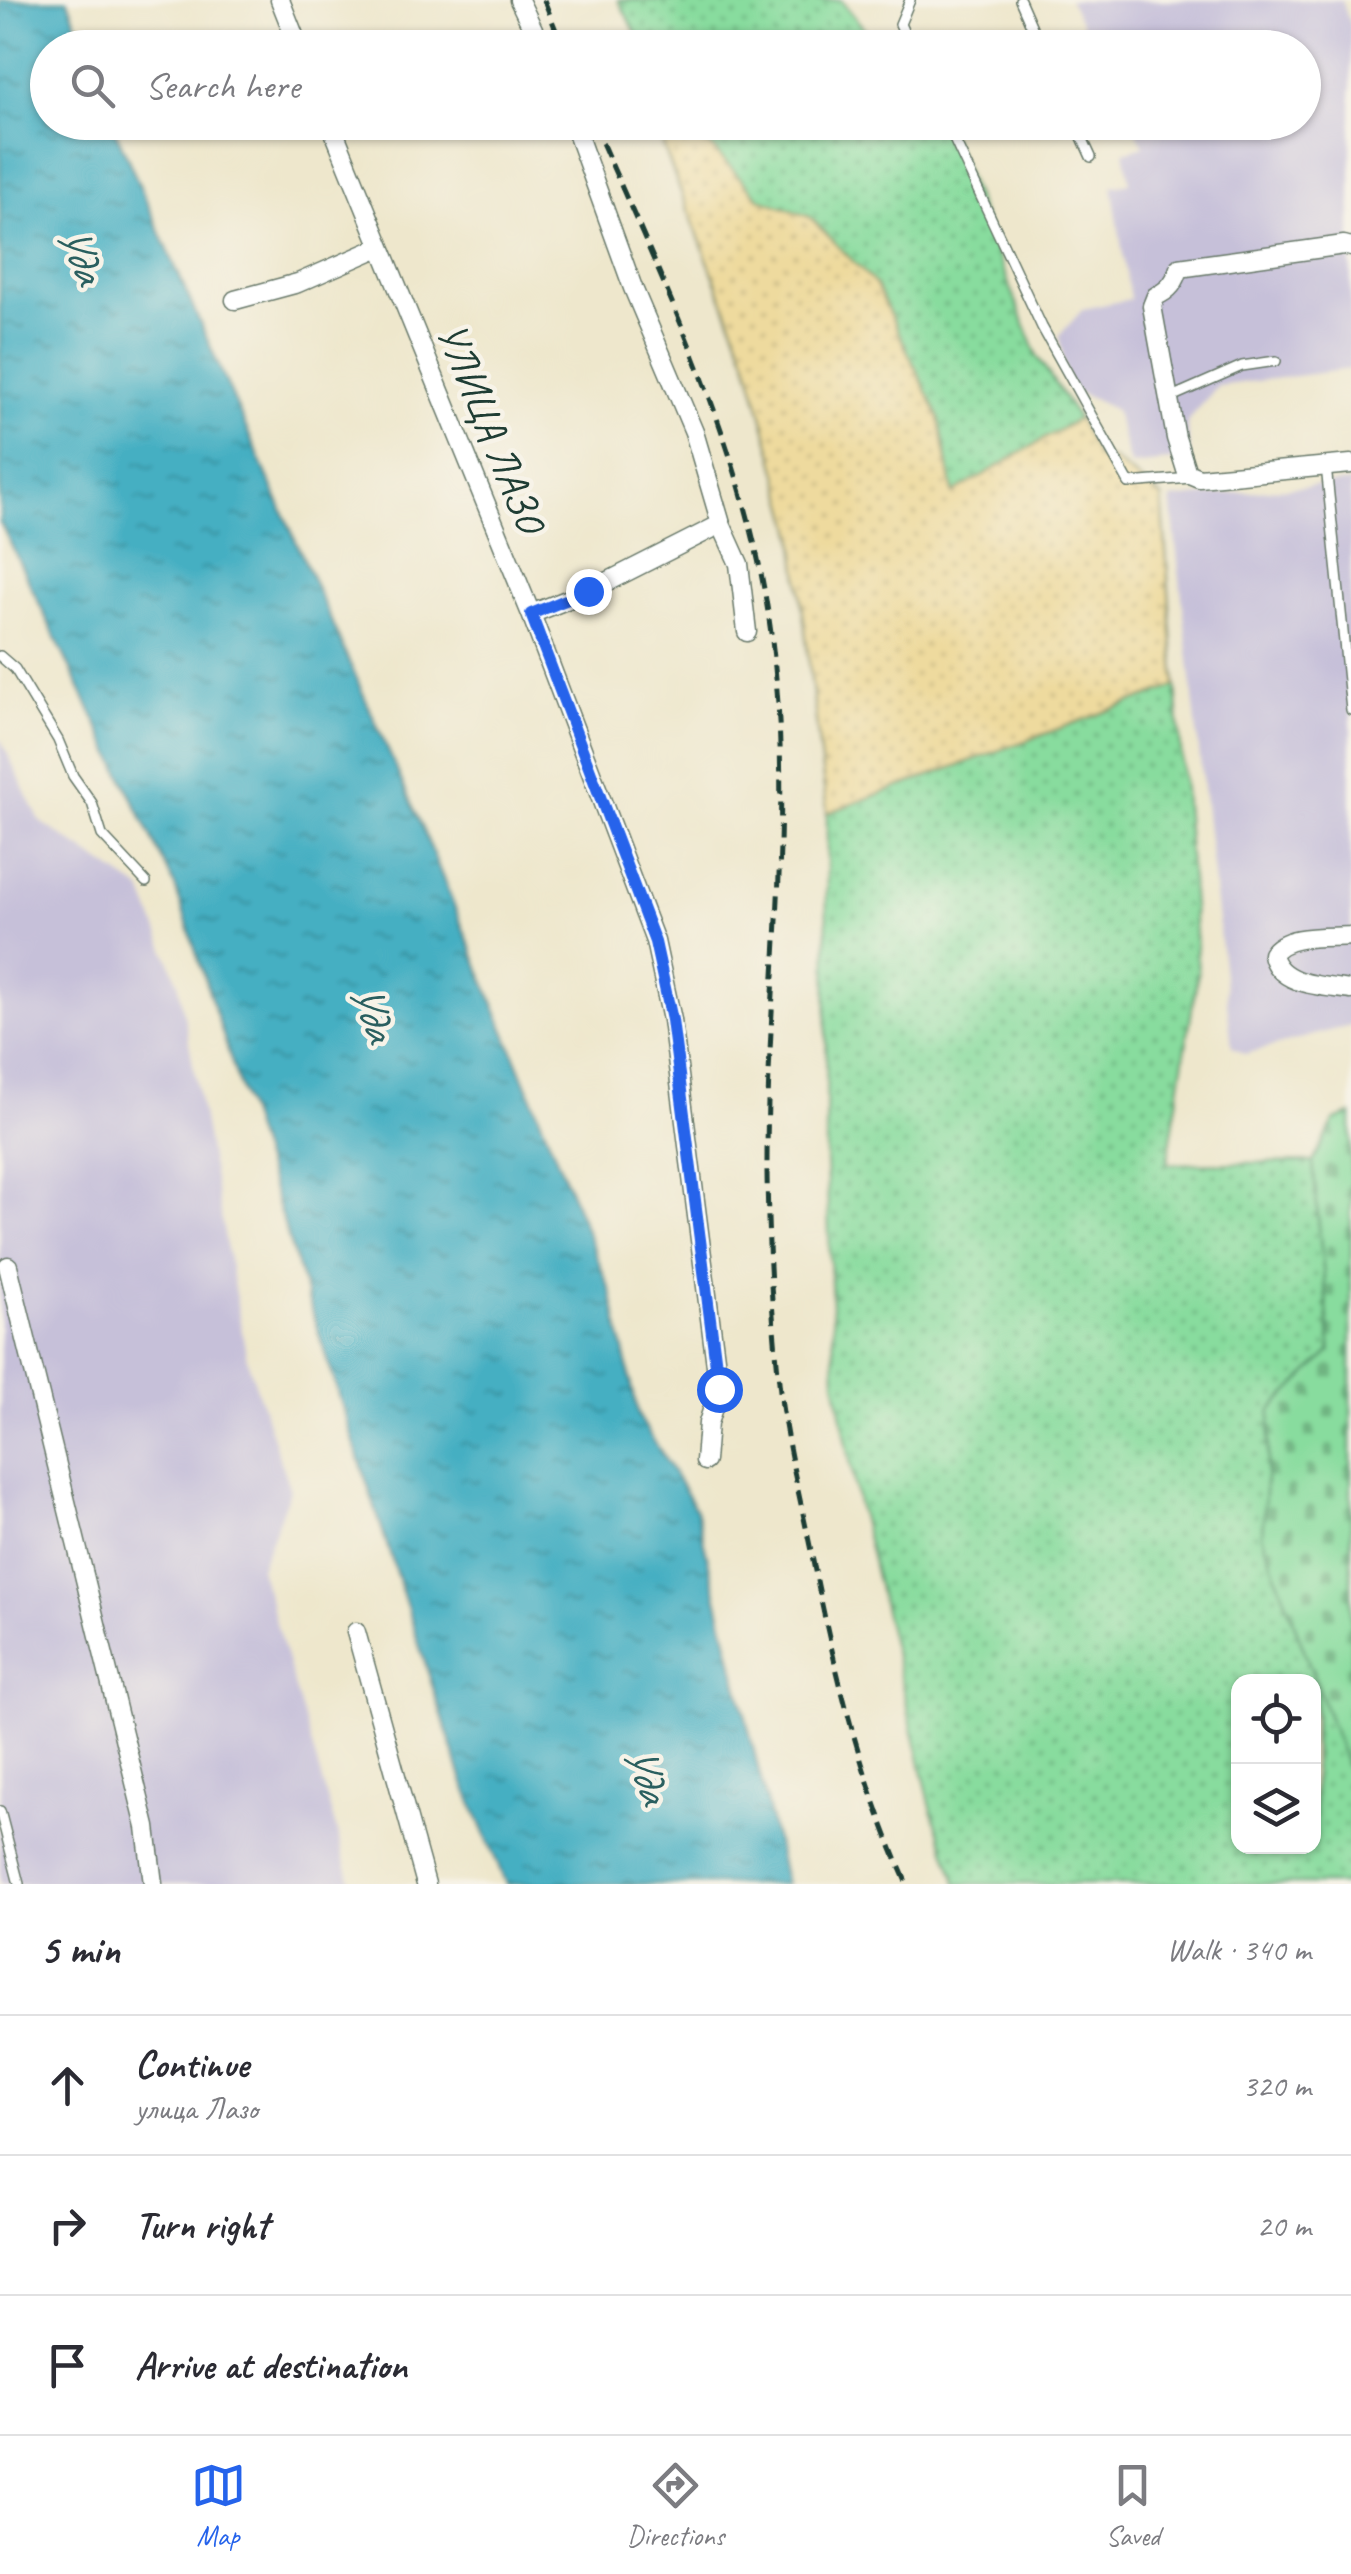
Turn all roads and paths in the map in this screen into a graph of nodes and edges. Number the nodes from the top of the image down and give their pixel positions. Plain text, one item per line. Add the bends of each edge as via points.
1 (280, 0) edge
2 (519, 0) edge
3 (910, 0) edge
4 (1020, 0) edge
5 (292, 30) edge
6 (533, 30) edge
7 (902, 30) edge
8 (1034, 30) edge
9 (337, 140) edge
10 (580, 140) edge
11 (954, 140) edge
12 (1083, 140) edge
13 (1091, 157) dead end
14 (380, 246) junction
15 (1351, 247) edge
16 (235, 300) dead end
17 (1276, 361) dead end
18 (1169, 398) junction
19 (1351, 464) edge
20 (1326, 466) junction
21 (1194, 478) junction
22 (721, 524) junction
23 (531, 614) junction
24 (746, 632) dead end
25 (0, 656) edge
26 (1351, 710) edge
27 (146, 882) dead end
28 (1351, 936) edge
29 (1351, 990) edge
30 (8, 1266) dead end
31 (705, 1461) dead end
32 (356, 1632) dead end
33 (0, 1811) edge
34 (19, 1884) edge
35 (153, 1884) edge
36 (426, 1884) edge

1 - 5 street
2 - 6 street
3 - 7 lane
4 - 8 lane
9 - 14 street, УЛИЦА ЛАЗО
10 - 22 street via 694,432
11 - 21 lane via 1042,326 1128,484
12 - 13 lane
14 - 16 street via 298,283
14 - 23 street, УЛИЦА ЛАЗО
15 - 18 street via 1179,268 1152,306
17 - 18 lane via 1242,366
18 - 21 street via 1184,468
19 - 20 street
20 - 21 street
20 - 26 lane
22 - 23 street
22 - 24 street via 739,564
23 - 31 street, УЛИЦА ЛАЗО via 655,942 672,1020 719,1389
25 - 27 lane via 58,740 102,835
28 - 29 street via 1291,941 1272,954 1282,973
30 - 35 street via 146,1827
32 - 36 street
33 - 34 lane

